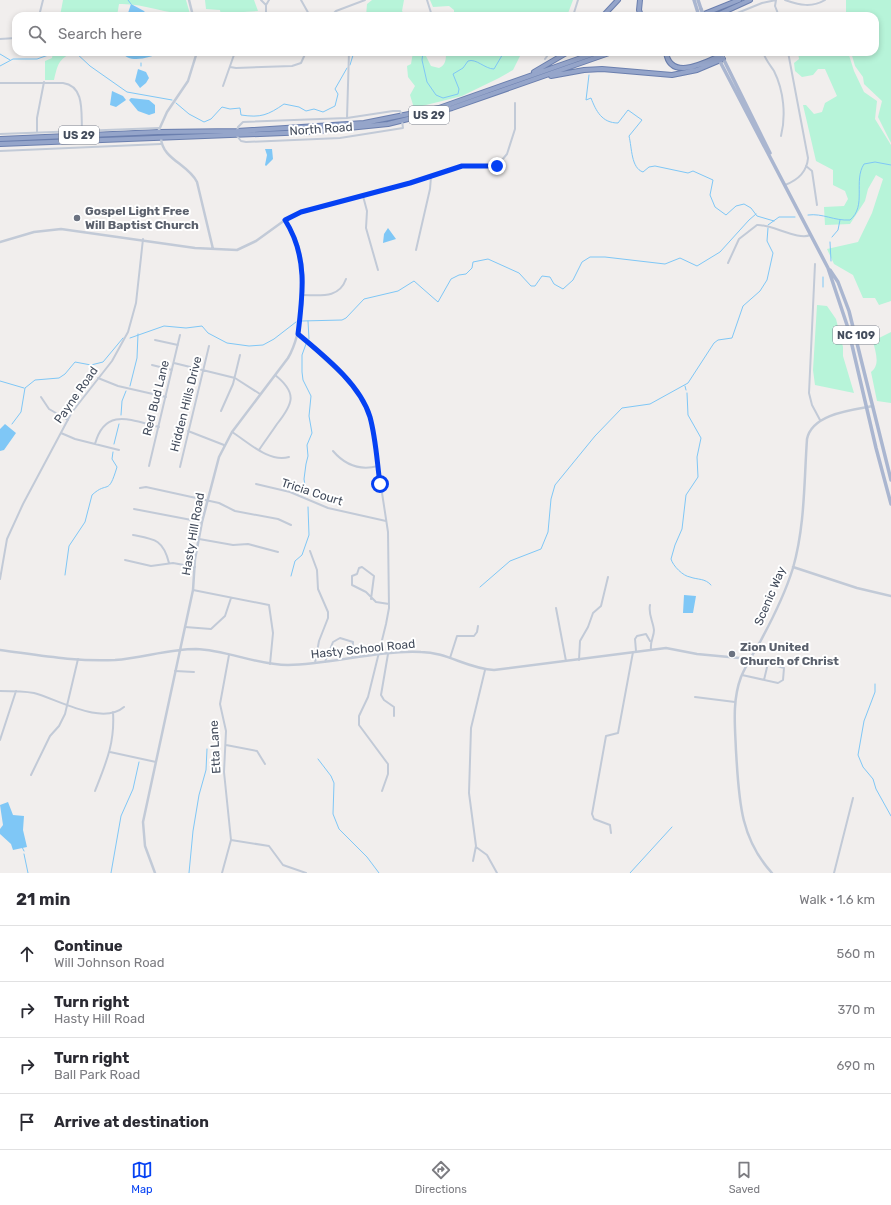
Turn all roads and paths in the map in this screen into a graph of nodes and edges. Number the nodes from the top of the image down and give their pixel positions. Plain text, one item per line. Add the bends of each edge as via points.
1 (43, 0) edge
2 (189, 0) edge
3 (261, 0) edge
4 (269, 0) edge
5 (301, 0) edge
6 (365, 0) edge
7 (427, 0) edge
8 (578, 0) edge
9 (618, 0) edge
10 (640, 0) edge
11 (694, 0) edge
12 (698, 0) edge
13 (739, 0) edge
14 (750, 0) edge
15 (776, 0) edge
16 (785, 0) edge
17 (825, 0) edge
18 (266, 5) junction
19 (699, 9) junction
20 (40, 12) edge
21 (192, 12) edge
22 (266, 12) edge
23 (308, 12) edge
24 (335, 12) edge
25 (431, 12) edge
26 (574, 12) edge
27 (607, 12) edge
28 (640, 12) edge
29 (701, 12) edge
30 (709, 12) edge
31 (724, 12) edge
32 (740, 12) edge
33 (777, 12) edge
34 (12, 38) edge
35 (0, 39) edge
36 (195, 56) edge
37 (234, 56) edge
38 (304, 56) edge
39 (349, 56) edge
40 (547, 56) edge
41 (563, 56) edge
42 (587, 56) edge
43 (601, 56) edge
44 (667, 56) edge
45 (765, 56) edge
46 (789, 56) edge
47 (720, 57) edge
48 (545, 59) dead end
49 (230, 67) junction
50 (44, 82) junction
51 (516, 82) junction
52 (0, 83) edge
53 (524, 84) junction
54 (223, 86) dead end
55 (515, 103) dead end
56 (347, 118) junction
57 (402, 119) junction
58 (82, 130) junction
59 (159, 130) junction
60 (37, 132) junction
61 (182, 132) junction
62 (237, 133) junction
63 (0, 134) edge
64 (781, 136) dead end
65 (142, 138) junction
66 (161, 138) junction
67 (0, 139) edge
68 (0, 144) edge
69 (161, 144) junction
70 (0, 151) edge
71 (806, 166) junction
72 (430, 177) junction
73 (785, 185) junction
74 (363, 196) junction
75 (817, 205) dead end
76 (285, 220) junction
77 (811, 234) junction
78 (143, 239) junction
79 (0, 242) edge
80 (213, 249) junction
81 (416, 250) dead end
82 (728, 263) dead end
83 (815, 264) dead end
84 (828, 268) junction
85 (378, 270) dead end
86 (346, 278) dead end
87 (302, 294) junction
88 (298, 334) junction
89 (180, 335) dead end
90 (155, 340) dead end
91 (178, 345) junction
92 (210, 346) dead end
93 (240, 355) dead end
94 (174, 363) junction
95 (152, 365) dead end
96 (172, 370) junction
97 (203, 370) junction
98 (275, 375) junction
99 (98, 378) junction
100 (235, 378) junction
101 (260, 394) junction
102 (41, 397) dead end
103 (166, 397) junction
104 (873, 406) junction
105 (866, 408) junction
106 (221, 411) dead end
107 (68, 420) junction
108 (820, 420) junction
109 (158, 426) junction
110 (188, 431) junction
111 (61, 432) junction
112 (232, 432) junction
113 (94, 444) junction
114 (224, 445) junction
115 (119, 450) dead end
116 (259, 450) junction
117 (333, 451) dead end
118 (289, 457) dead end
119 (149, 466) dead end
120 (378, 466) junction
121 (180, 467) dead end
122 (891, 480) edge
123 (256, 484) dead end
124 (140, 488) dead end
125 (208, 500) junction
126 (891, 504) edge
127 (134, 509) dead end
128 (386, 521) junction
129 (202, 522) junction
130 (291, 525) dead end
131 (133, 535) dead end
132 (199, 539) junction
133 (310, 551) dead end
134 (278, 552) dead end
135 (125, 560) dead end
136 (169, 563) junction
137 (195, 567) junction
138 (793, 567) junction
139 (608, 578) dead end
140 (0, 579) edge
141 (193, 590) junction
142 (891, 596) edge
143 (232, 598) junction
144 (371, 599) junction
145 (389, 604) junction
146 (650, 605) dead end
147 (556, 608) dead end
148 (478, 626) dead end
149 (185, 627) junction
150 (651, 642) junction
151 (652, 649) junction
152 (0, 650) edge
153 (179, 651) junction
154 (636, 651) junction
155 (632, 652) junction
156 (229, 654) junction
157 (388, 654) junction
158 (378, 655) junction
159 (352, 659) junction
160 (450, 659) junction
161 (750, 659) junction
162 (78, 660) junction
163 (579, 660) junction
164 (325, 662) junction
165 (566, 662) junction
166 (315, 663) junction
167 (768, 663) junction
168 (270, 664) junction
169 (485, 670) junction
170 (176, 671) junction
171 (194, 672) dead end
172 (742, 675) junction
173 (764, 680) junction
174 (0, 690) edge
175 (16, 691) junction
176 (695, 697) dead end
177 (735, 702) junction
178 (68, 706) junction
179 (124, 707) dead end
180 (113, 712) junction
181 (394, 716) dead end
182 (0, 740) edge
183 (226, 745) junction
184 (110, 752) junction
185 (157, 762) junction
186 (265, 764) dead end
187 (31, 775) dead end
188 (95, 791) dead end
189 (382, 791) dead end
190 (853, 798) dead end
191 (611, 833) dead end
192 (231, 840) junction
193 (476, 846) junction
194 (473, 861) dead end
195 (155, 873) edge
196 (222, 873) edge
197 (306, 873) edge
198 (497, 873) edge
199 (772, 873) edge
200 (834, 873) edge

1 - 20 street
2 - 21 street
3 - 18 street
4 - 18 street
5 - 23 street
6 - 24 street
7 - 25 street
8 - 26 street
9 - 27 highway
10 - 28 highway
11 - 19 main road
12 - 19 main road
13 - 30 highway
14 - 31 highway
15 - 32 street
15 - 33 street
16 - 17 street via 808,6
18 - 22 street
19 - 29 main road, bridge
34 - 35 street
36 - 59 street via 188,81 167,112
37 - 49 street
38 - 49 street via 301,63 292,66
39 - 56 street
40 - 48 street
41 - 51 highway
42 - 51 highway, US 29
43 - 53 highway, US 29
44 - 47 highway via 669,62 680,68 695,67
45 - 64 street via 776,76 784,107 785,119
46 - 71 street via 807,148
47 - 53 highway via 697,70 672,76 602,69 560,74
47 - 73 main road, NC 109
49 - 54 street
50 - 52 street
50 - 58 street via 67,83 77,91
50 - 60 street
51 - 57 highway, US 29
53 - 57 highway, US 29 via 452,108
55 - 72 street via 516,129 507,154 500,164 493,167 462,166
56 - 57 street via 400,111
56 - 62 street via 243,122
57 - 62 highway, US 29 via 338,130
57 - 62 street, North Road via 403,128 340,138 246,142 241,141
58 - 59 street
58 - 60 street
59 - 61 highway, US 29
59 - 65 highway via 157,134
59 - 67 highway, US 29
60 - 63 street
61 - 62 highway, US 29
61 - 66 highway
62 - 66 highway, US 29
65 - 66 highway, US 29
65 - 68 highway, US 29
66 - 69 street
69 - 70 street
69 - 80 street via 168,155 192,174 197,182
71 - 73 street via 799,178
71 - 75 street via 812,171
72 - 74 street
72 - 81 street via 430,189
73 - 77 main road, NC 109
74 - 76 street via 301,212
74 - 85 street via 367,211 366,228
76 - 80 street via 244,248
76 - 87 street, Hasty Hill Road via 299,249
77 - 82 street via 804,237 757,225 739,239
77 - 84 main road, NC 109
78 - 79 street via 53,229
78 - 80 street
78 - 99 street, Payne Road via 132,323 118,351
83 - 108 street via 809,393
84 - 104 main road, NC 109 via 838,282 849,311
84 - 105 main road, NC 109 via 848,328
86 - 87 street via 339,291 331,294
87 - 88 street, Hasty Hill Road
88 - 98 street, Hasty Hill Road via 292,351
88 - 120 street via 356,389 370,417
89 - 91 street, Red Bud Lane
90 - 91 street
91 - 94 street, Red Bud Lane
92 - 97 street, Hidden Hills Drive
93 - 100 street
94 - 96 street, Red Bud Lane
94 - 97 street
95 - 96 street
96 - 103 street, Red Bud Lane
97 - 100 street
97 - 110 street, Hidden Hills Drive
98 - 101 street, Hasty Hill Road
98 - 116 street via 288,388 291,402
99 - 103 street via 118,386
99 - 107 street, Payne Road
100 - 101 street
100 - 106 street
101 - 112 street, Hasty Hill Road
102 - 107 street via 49,409
103 - 109 street, Red Bud Lane
104 - 105 street
104 - 122 main road, NC 109
105 - 108 street
105 - 126 main road, NC 109
107 - 111 street, Payne Road
108 - 138 street, Scenic Way via 813,426 807,439 801,528
109 - 113 street via 122,419 113,420 101,428
109 - 119 street, Red Bud Lane
110 - 114 street
110 - 121 street, Hidden Hills Drive
111 - 113 street via 70,438
111 - 140 street, Payne Road via 9,532
112 - 114 street, Hasty Hill Road
112 - 116 street
113 - 115 street
114 - 125 street, Hasty Hill Road
116 - 118 street via 279,458
117 - 120 street via 346,463 355,467 366,469
120 - 128 street
123 - 128 street, Tricia Court via 290,492 328,508
124 - 125 street via 146,487
125 - 129 street, Hasty Hill Road
125 - 130 street via 235,511 278,519
127 - 129 street
128 - 145 street
129 - 132 street, Hasty Hill Road
131 - 136 street via 160,543 166,551
132 - 134 street via 233,545 248,544
132 - 137 street, Hasty Hill Road
133 - 166 street via 318,589 328,612
135 - 136 street via 151,566
136 - 137 street
137 - 141 street, Hasty Hill Road
138 - 142 street
138 - 161 street, Scenic Way via 779,604
139 - 163 street via 601,606 592,613 580,641
141 - 143 street
141 - 149 street, Hasty Hill Road
143 - 149 street via 225,616 211,629
143 - 168 street via 270,606 273,633
144 - 144 street via 374,576 362,567 352,576 352,585 366,592
144 - 145 street
145 - 158 street
146 - 150 street via 654,629
147 - 165 street
148 - 160 street via 474,636 458,636
149 - 153 street, Hasty Hill Road
150 - 151 street
150 - 154 street via 646,634 637,636
151 - 154 street, Hasty School Road
151 - 161 street, Hasty School Road via 674,648 697,654
152 - 162 street, Hasty School Road
153 - 156 street, Hasty School Road via 201,650
153 - 162 street, Hasty School Road via 117,660
153 - 170 street, Hasty Hill Road
154 - 155 street, Hasty School Road
155 - 163 street, Hasty School Road
155 - 191 street via 618,733 606,736 592,814 594,818 610,825
156 - 168 street, Hasty School Road
156 - 183 street, Etta Lane via 220,697
157 - 158 street, Hasty School Road
157 - 160 street, Hasty School Road via 433,653
157 - 181 street via 381,696 394,707
158 - 159 street, Hasty School Road
158 - 189 street via 368,697 358,721 388,764 388,774
159 - 164 street, Hasty School Road
159 - 164 street via 353,642 340,638 333,642
160 - 169 street, Hasty School Road
161 - 167 street
161 - 172 street, Scenic Way
162 - 178 street
163 - 165 street, Hasty School Road
164 - 166 street, Hasty School Road
165 - 169 street, Hasty School Road
166 - 168 street, Hasty School Road
167 - 173 street
167 - 173 street via 785,669 783,680 778,683
169 - 193 street via 471,728 469,793
170 - 171 street
170 - 185 street, Hasty Hill Road
172 - 173 street
172 - 177 street, Scenic Way
174 - 175 street
175 - 178 street via 41,695
175 - 182 street
176 - 177 street
177 - 199 street, Scenic Way via 740,808 752,842
178 - 180 street via 90,712
178 - 187 street via 63,720 50,736
179 - 180 street
180 - 184 street via 113,739
183 - 186 street via 257,751
183 - 192 street, Etta Lane via 224,772
184 - 185 street
184 - 188 street
185 - 195 street, Hasty Hill Road via 143,827 145,846
190 - 200 street
192 - 196 street, Etta Lane
192 - 197 street via 269,846 283,865
193 - 194 street
193 - 198 street via 487,855

